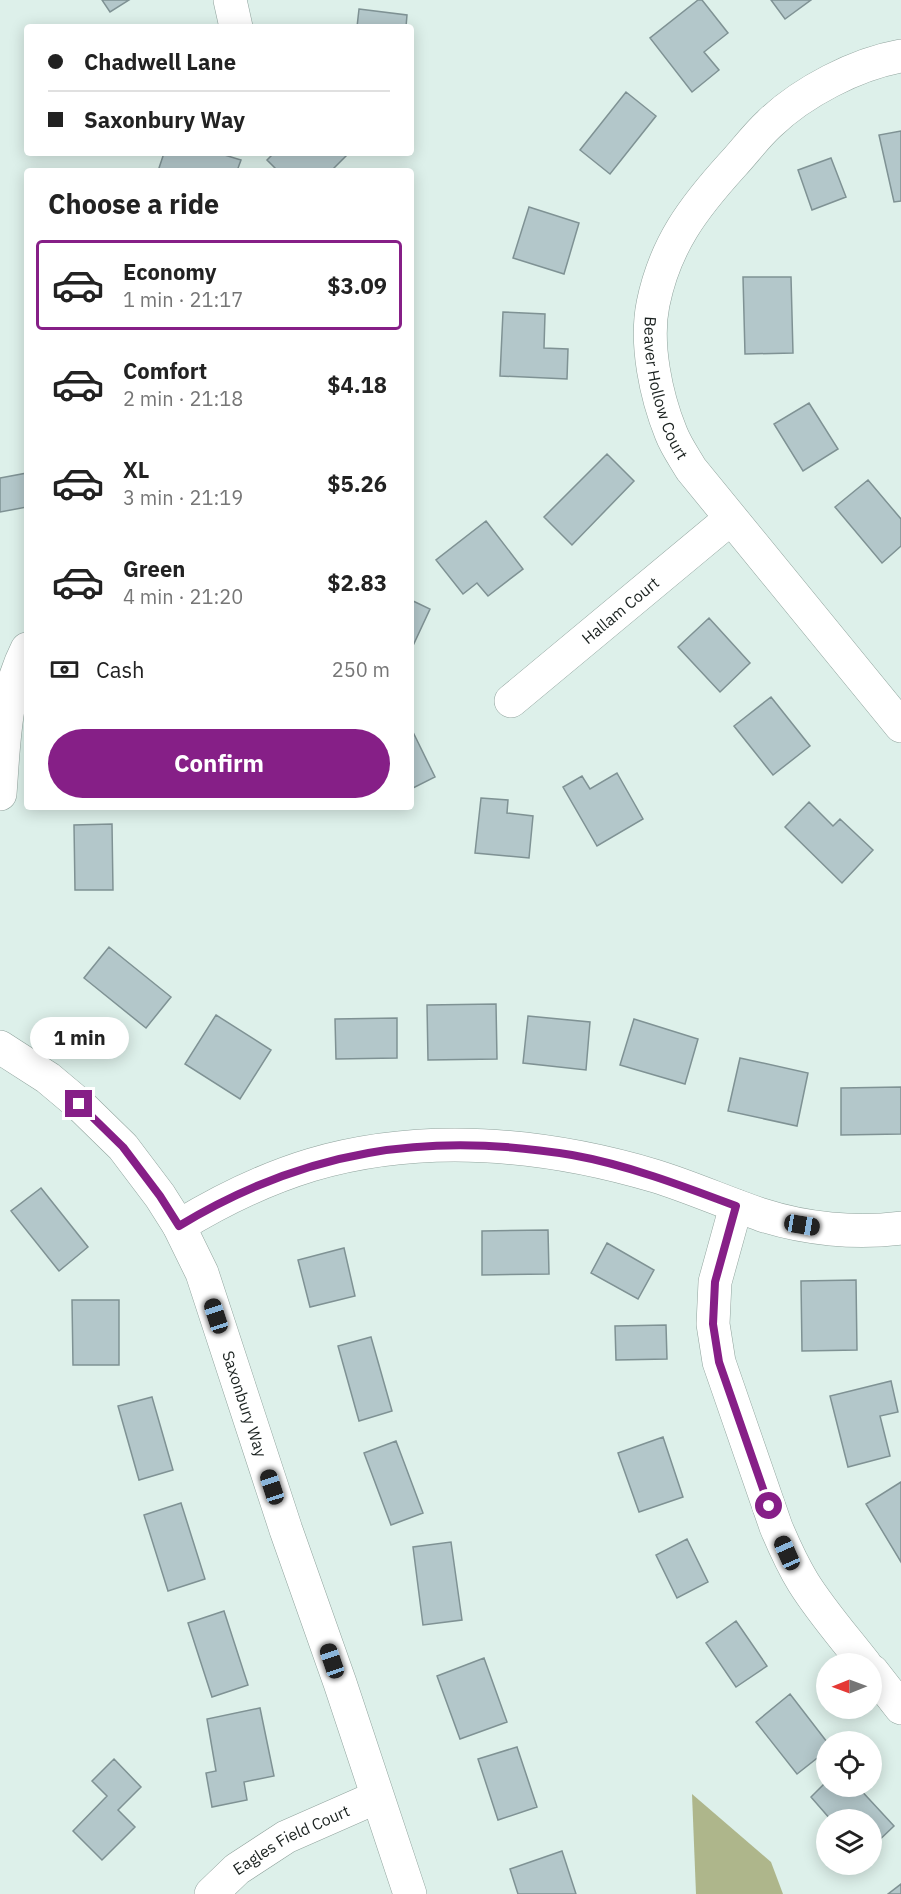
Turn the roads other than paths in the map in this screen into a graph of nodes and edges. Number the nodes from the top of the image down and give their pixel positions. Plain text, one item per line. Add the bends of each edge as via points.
1 (230, 0) edge
2 (235, 24) edge
3 (901, 56) edge
4 (730, 519) junction
5 (24, 654) edge
6 (511, 701) dead end
7 (901, 726) edge
8 (0, 794) edge
9 (0, 1047) edge
10 (736, 1206) junction
11 (179, 1226) junction
12 (901, 1228) edge
13 (857, 1653) edge
14 (882, 1683) edge
15 (901, 1707) edge
16 (377, 1797) junction
17 (211, 1894) edge
18 (410, 1894) edge

1 - 2 street
3 - 4 street, Beaver Hollow Court via 851,71 800,99 770,123 683,224 664,263 651,323 658,394 671,435 691,469
4 - 6 street, Hallam Court
4 - 7 street, Beaver Hollow Court
5 - 8 street via 9,700
9 - 11 street, Saxonbury Way via 48,1078 116,1140
10 - 11 street via 656,1176 573,1155 498,1146 424,1145 371,1151 311,1165 253,1187
10 - 12 street via 815,1227
10 - 13 street via 715,1282 713,1324 719,1362 787,1553 820,1607
11 - 16 street, Saxonbury Way via 202,1273
14 - 15 street
16 - 17 street, Eagles Field Court via 286,1838 237,1869
16 - 18 street, Saxonbury Way

